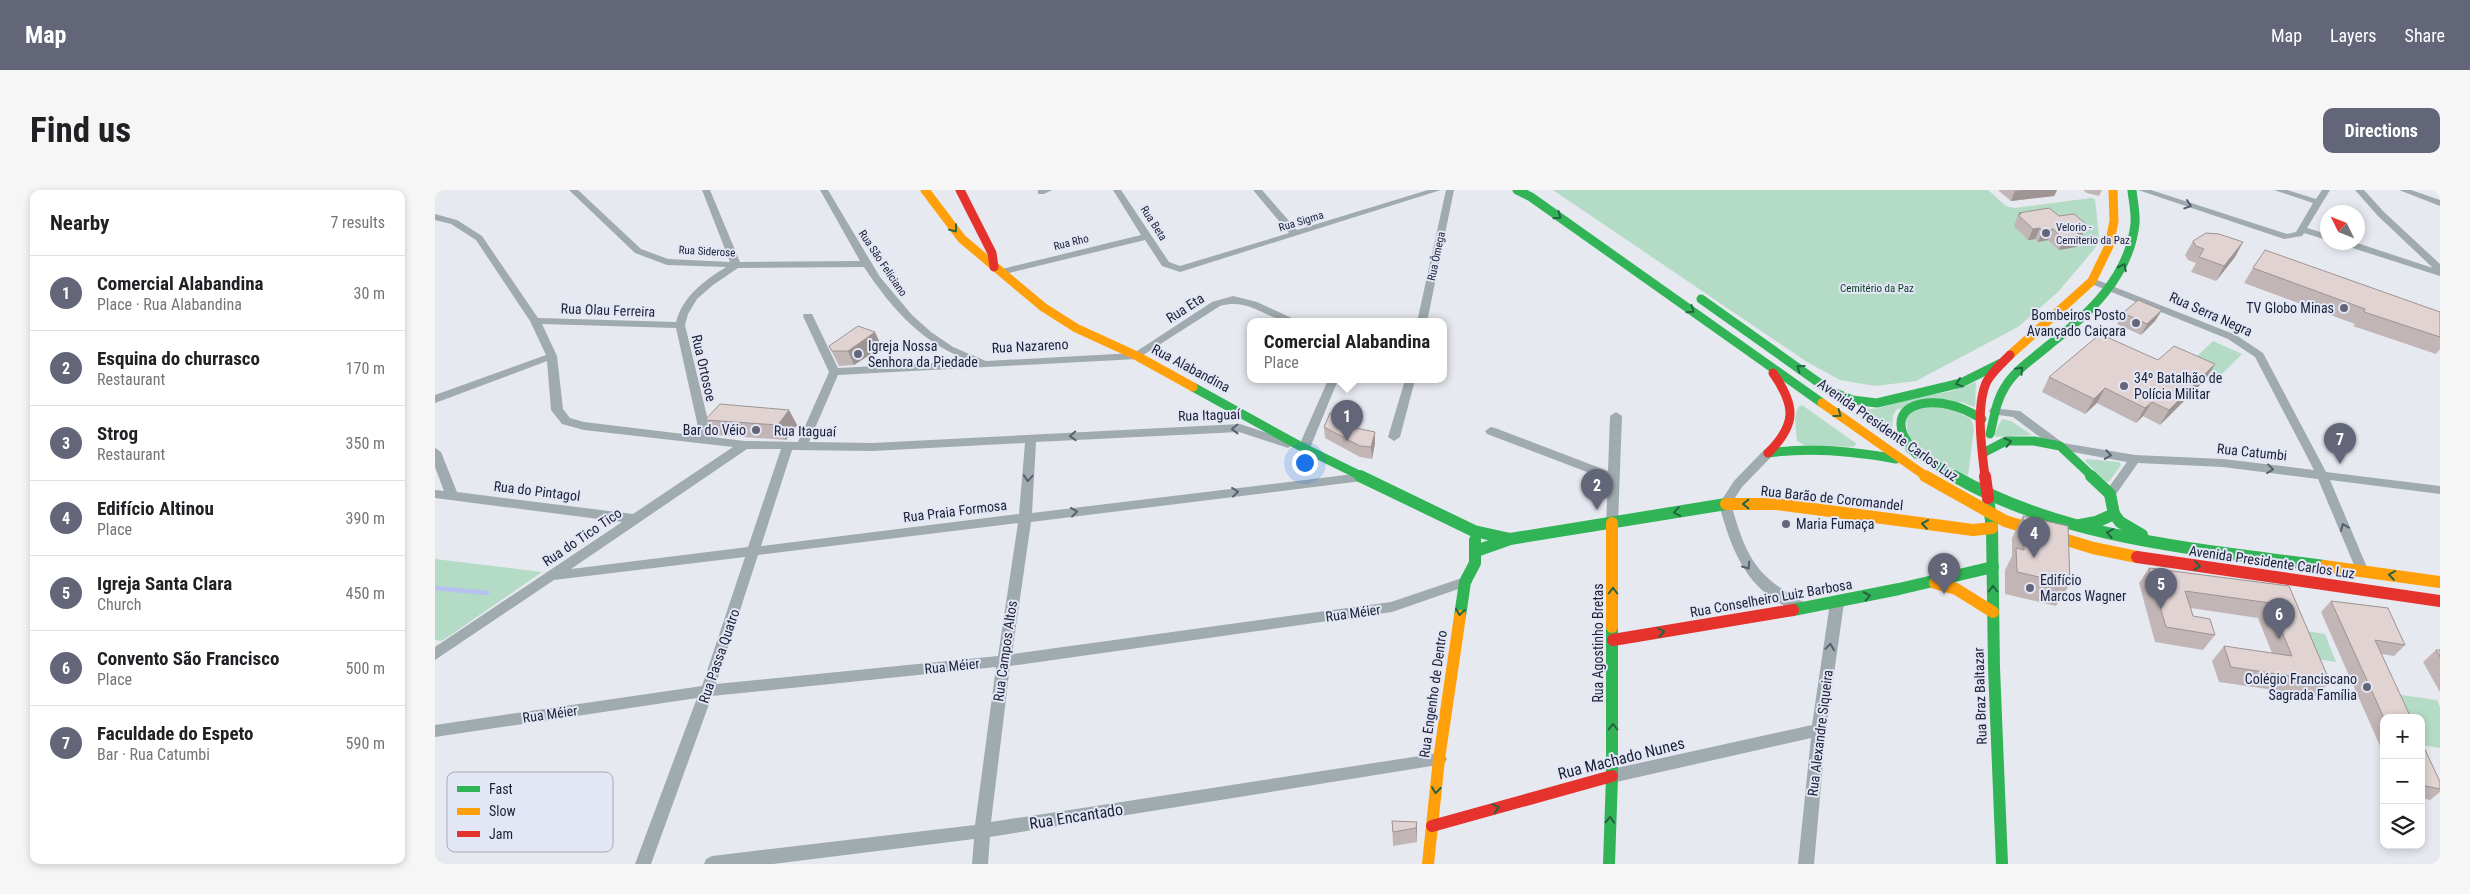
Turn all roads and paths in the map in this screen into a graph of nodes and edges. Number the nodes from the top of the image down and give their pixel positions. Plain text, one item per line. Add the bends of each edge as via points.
1 (573, 190) edge
2 (706, 190) edge
3 (824, 190) edge
4 (925, 190) edge
5 (960, 190) edge
6 (1117, 190) edge
7 (1257, 190) edge
8 (1437, 190) edge
9 (1450, 190) edge
10 (1517, 190) edge
11 (1535, 190) edge
12 (2113, 190) edge
13 (2132, 190) edge
14 (2142, 190) edge
15 (2277, 190) edge
16 (2326, 190) edge
17 (2359, 190) edge
18 (2403, 190) edge
19 (2318, 202) junction
20 (2440, 203) edge
21 (435, 217) edge
22 (2302, 229) junction
23 (1295, 234) junction
24 (2320, 235) edge
25 (1148, 236) junction
26 (1620, 245) dead end
27 (2365, 249) edge
28 (866, 264) junction
29 (737, 265) junction
30 (1171, 267) joint
31 (2440, 269) edge
32 (997, 270) junction
33 (2440, 274) edge
34 (2092, 282) junction
35 (2112, 288) junction
36 (1694, 294) dead end
37 (808, 316) dead end
38 (1283, 318) edge
39 (1423, 318) edge
40 (535, 321) junction
41 (680, 325) junction
42 (552, 356) junction
43 (1137, 356) junction
44 (1757, 356) junction
45 (2003, 362) junction
46 (988, 363) junction
47 (834, 372) junction
48 (1332, 383) edge
49 (1409, 383) edge
50 (1835, 393) junction
51 (435, 399) edge
52 (1859, 411) dead end
53 (1995, 411) junction
54 (1982, 419) junction
55 (1616, 420) dead end
56 (1491, 431) dead end
57 (1889, 433) dead end
58 (1394, 437) dead end
59 (1031, 438) junction
60 (707, 442) junction
61 (745, 445) junction
62 (795, 446) junction
63 (1301, 446) junction
64 (2060, 446) junction
65 (435, 452) edge
66 (1985, 452) junction
67 (1768, 453) junction
68 (1916, 454) junction
69 (2135, 459) junction
70 (1905, 462) junction
71 (2322, 475) junction
72 (1362, 476) junction
73 (1612, 477) junction
74 (2440, 490) edge
75 (435, 494) edge
76 (2110, 494) junction
77 (452, 496) junction
78 (1725, 504) junction
79 (2114, 514) junction
80 (1025, 518) junction
81 (636, 519) junction
82 (1612, 523) junction
83 (1992, 526) junction
84 (2075, 526) junction
85 (1973, 530) junction
86 (1474, 531) junction
87 (1510, 539) junction
88 (2168, 544) junction
89 (1993, 545) junction
90 (754, 551) junction
91 (1476, 551) junction
92 (1993, 567) junction
93 (2363, 572) junction
94 (550, 576) junction
95 (1465, 582) junction
96 (1934, 582) junction
97 (2440, 582) edge
98 (2440, 601) edge
99 (1837, 603) junction
100 (1802, 608) junction
101 (1993, 612) junction
102 (1613, 640) junction
103 (437, 651) edge
104 (1003, 661) junction
105 (707, 692) junction
106 (1819, 730) junction
107 (435, 731) edge
108 (1439, 759) junction
109 (1612, 776) junction
110 (1432, 826) junction
111 (982, 831) junction
112 (643, 864) edge
113 (712, 864) edge
114 (980, 864) edge
115 (1428, 864) edge
116 (1609, 864) edge
117 (1806, 864) edge
118 (2002, 864) edge

1 - 29 street, Rua Siderose via 628,242 649,256 667,262
2 - 29 street
3 - 28 street, Rua São Feliciano
4 -> 32 main road, Rua Alabandina via 962,239
5 - 32 main road via 992,253
6 - 25 street, Rua Beta
7 - 23 street
8 - 23 street, Rua Sigma
9 - 39 street, Rua Ômega
10 -> 44 main road, Avenida Presidente Carlos Luz
11 - 26 main road
12 - 34 main road via 2114,221 2109,246
35 -> 13 main road via 2130,254 2135,225
14 -> 22 street via 2278,235 2294,236
15 - 19 street
16 - 19 street
17 - 31 street
18 - 20 street
19 - 22 street
21 - 40 street, Rua Itaguaí via 454,222 479,238
22 - 24 street
23 - 30 street, Rua Sigma via 1192,266
25 - 30 street, Rua Beta via 1165,264
25 - 32 street, Rua Rho
27 - 33 street
28 - 29 street, Rua Siderose
28 - 46 street, Rua São Feliciano via 891,300 924,333 950,350
29 - 41 street, Rua Ortosoe via 689,301
32 - 43 main road, Rua Alabandina via 1043,307 1076,328
34 - 35 street, Rua Serra Negra
34 - 45 main road
53 -> 35 main road via 2009,382
35 - 71 street, Rua Serra Negra via 2232,338 2259,355
50 -> 36 main road, Avenida Presidente Carlos Luz
37 - 47 street
38 - 43 street, Rua Eta via 1243,300 1224,300
40 - 41 street, Rua Olau Ferreira
40 - 42 street, Rua Itaguaí
41 - 60 street, Rua Ortosoe
42 - 51 street
42 - 60 street, Rua Itaguaí via 557,410 566,421
43 - 46 street, Rua Nazareno
43 - 63 main road, Rua Alabandina
44 - 67 main road via 1779,380 1792,402 1793,416 1789,428
44 -> 70 main road, Avenida Presidente Carlos Luz
45 -> 50 main road via 1961,382 1877,403 1851,400
45 - 54 main road via 1987,382
46 - 47 street, Rua Nazareno
47 - 62 street, Rua Passa Quatro
48 - 63 street
49 - 58 street
50 - 52 main road, Avenida Presidente Carlos Luz
53 - 64 street, Rua Catumbi via 2016,414
53 - 66 main road
54 - 66 main road
54 - 68 main road via 1967,408 1947,402 1922,402 1907,408 1899,419 1898,427 1904,441
55 - 73 street, Rua Agostinho Bretas
56 - 73 street
57 - 68 main road, Avenida Presidente Carlos Luz
59 - 62 street, Rua Itaguaí via 873,447
63 -> 59 street, Rua Itaguaí via 1240,428
59 -> 80 street, Rua Campos Altos
60 - 61 street, Rua Itaguaí
61 - 62 street, Rua Itaguaí
61 - 81 street, Rua do Tico Tico
62 - 90 street, Rua Passa Quatro
63 - 72 main road, Rua Alabandina
66 -> 64 main road, Rua Catumbi via 2006,441 2034,441
64 -> 69 street, Rua Catumbi
64 - 76 main road
65 - 77 street
66 - 83 main road, Rua Braz Baltazar
67 - 70 main road via 1818,446
67 - 78 street via 1737,484
68 - 84 main road, Avenida Presidente Carlos Luz via 2014,506
69 -> 71 street, Rua Catumbi via 2223,463
69 - 76 street
70 -> 98 main road, Avenida Presidente Carlos Luz via 1956,495 2005,521 2093,548 2148,559
71 - 74 street, Rua Catumbi
93 -> 71 street, Rua Serra Negra
80 -> 72 street, Rua Praia Formosa
72 - 86 main road, Rua Alabandina
73 - 82 street, Rua Agostinho Bretas
75 - 77 street, Rua do Pintagol
76 - 79 main road
77 - 81 street, Rua do Pintagol
78 -> 82 main road, Rua Barão de Coromandel
85 -> 78 main road, Rua Barão de Coromandel via 1776,504
78 -> 100 street via 1736,547 1749,568 1763,585
79 - 84 main road
79 - 88 main road via 2134,532
80 - 90 street, Rua Praia Formosa
80 - 104 street, Rua Campos Altos
81 - 94 street, Rua do Tico Tico
82 - 87 main road, Rua Barão de Coromandel
102 -> 82 main road, Rua Agostinho Bretas
83 - 85 main road, Rua Barão de Coromandel
83 - 89 main road, Rua Braz Baltazar
88 -> 84 main road, Avenida Presidente Carlos Luz
85 - 89 main road, Rua Barão de Coromandel
86 - 87 main road, Rua Barão de Coromandel
86 - 91 main road, Rua Engenho de Dentro
87 - 91 main road, Rua Barão de Coromandel
88 - 93 main road, Avenida Presidente Carlos Luz
89 - 92 main road, Rua Braz Baltazar
90 - 94 street, Rua Praia Formosa
90 - 105 street, Rua Passa Quatro
91 - 95 main road, Rua Engenho de Dentro via 1475,563
92 - 96 main road, Rua Conselheiro Luiz Barbosa
101 -> 92 main road, Rua Braz Baltazar
97 -> 93 main road, Avenida Presidente Carlos Luz
94 - 103 street, Rua do Tico Tico
95 - 104 street, Rua Méier via 1392,607
95 -> 108 main road, Rua Engenho de Dentro
99 -> 96 main road, Rua Conselheiro Luiz Barbosa
96 - 101 main road, Rua Conselheiro Luiz Barbosa via 1957,589
99 - 100 main road, Rua Conselheiro Luiz Barbosa
106 -> 99 street, Rua Alexandre Siqueira
102 -> 100 main road, Rua Conselheiro Luiz Barbosa
101 - 118 main road, Rua Braz Baltazar
109 -> 102 main road, Rua Agostinho Bretas
104 - 105 street, Rua Méier
104 - 111 street, Rua Campos Altos
105 - 107 street, Rua Méier
105 - 112 street, Rua Passa Quatro
106 - 109 street, Rua Machado Nunes
106 - 117 street, Rua Alexandre Siqueira
108 -> 110 main road, Rua Engenho de Dentro
108 - 111 street, Rua Encantado
110 -> 109 main road, Rua Machado Nunes
116 -> 109 main road, Rua Agostinho Bretas
110 - 115 main road, Rua Engenho de Dentro
111 - 113 street, Rua Encantado
111 - 114 street, Rua Campos Altos

